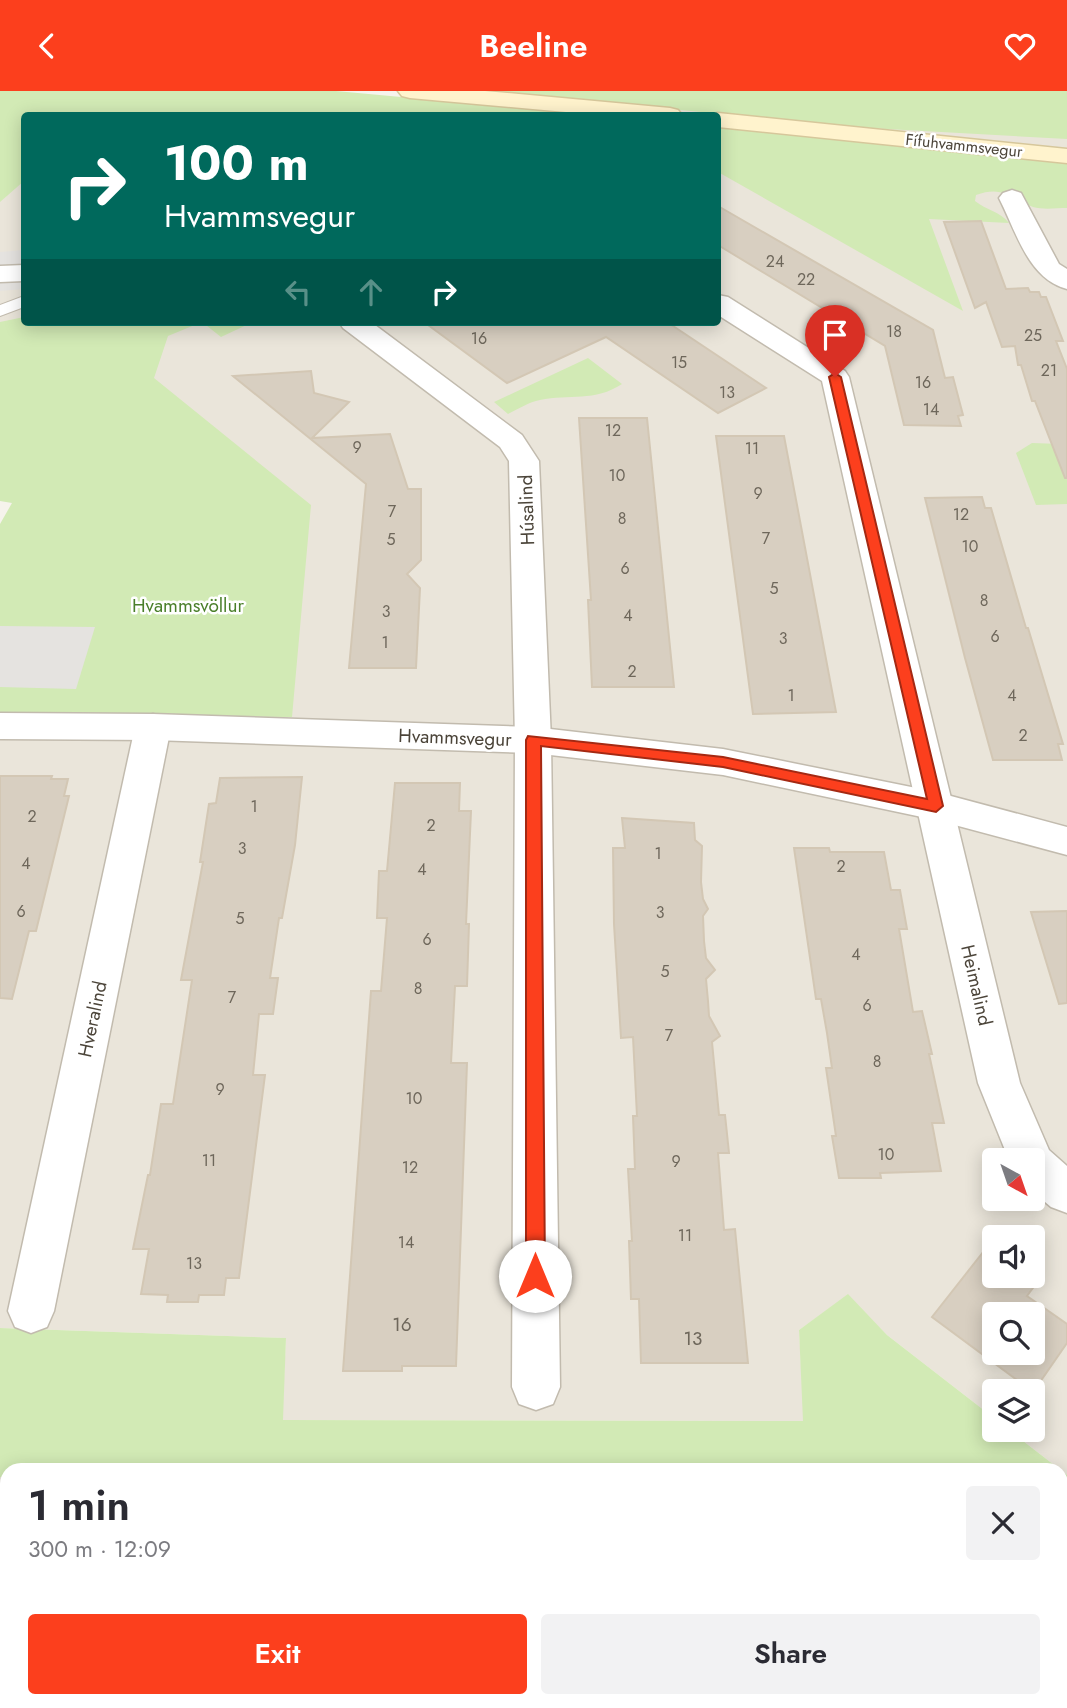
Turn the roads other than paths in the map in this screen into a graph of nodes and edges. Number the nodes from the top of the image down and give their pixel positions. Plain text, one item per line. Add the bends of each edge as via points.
1 (410, 91) edge
2 (638, 112) edge
3 (721, 120) edge
4 (861, 134) junction
5 (1067, 142) edge
6 (1067, 156) edge
7 (1012, 198) dead end
8 (21, 273) edge
9 (0, 275) edge
10 (1067, 281) edge
11 (21, 302) edge
12 (721, 305) edge
13 (0, 311) edge
14 (357, 326) edge
15 (0, 726) edge
16 (153, 727) junction
17 (533, 740) junction
18 (936, 806) junction
19 (1067, 841) edge
20 (1026, 1148) edge
21 (1045, 1174) edge
22 (1067, 1193) edge
23 (31, 1311) dead end
24 (536, 1387) dead end

1 - 2 main road
3 - 4 main road, Fífuhvammsvegur
4 - 5 main road, Fífuhvammsvegur
4 - 6 main road, Fífuhvammsvegur
7 - 10 street via 1048,269
8 - 9 street
11 - 13 lane
12 - 18 street, Heimalind via 835,377
14 - 17 street, Húsalind via 503,434 524,461
15 - 16 street, Hvammsvegur
16 - 17 street, Hvammsvegur
16 - 23 street, Hveralind
17 - 18 street, Hvammsvegur via 723,762
17 - 24 street, Húsalind
18 - 19 street, Hvammsvegur
18 - 20 street, Heimalind via 999,1083
21 - 22 street, Heimalind

